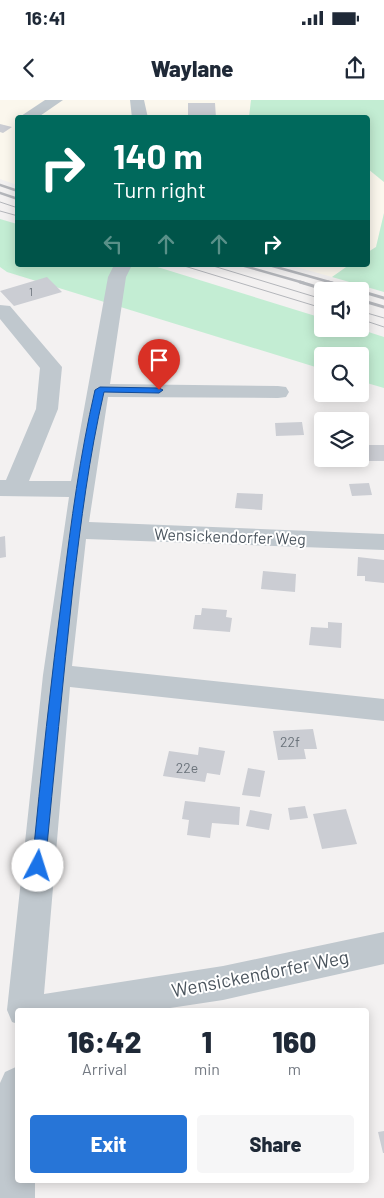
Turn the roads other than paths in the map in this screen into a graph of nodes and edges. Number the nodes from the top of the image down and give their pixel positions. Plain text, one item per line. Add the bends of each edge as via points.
1 (56, 100) edge
2 (137, 100) edge
3 (30, 115) edge
4 (140, 115) edge
5 (122, 267) edge
6 (3, 310) dead end
7 (100, 390) junction
8 (278, 392) dead end
9 (8, 487) edge
10 (81, 488) junction
11 (75, 530) junction
12 (384, 542) edge
13 (57, 675) junction
14 (384, 710) edge
15 (384, 948) edge
16 (25, 1008) edge
17 (61, 1008) edge
18 (16, 1183) edge
19 (16, 1198) edge

1 - 3 street
2 - 4 street
5 - 7 street
6 - 9 street via 51,367 46,409
7 - 8 street
7 - 10 street
9 - 10 street
10 - 11 street
11 - 12 street, Wensickendorfer Weg
11 - 13 street
13 - 14 street
13 - 16 street
15 - 17 street, Wensickendorfer Weg via 223,983
18 - 19 street

